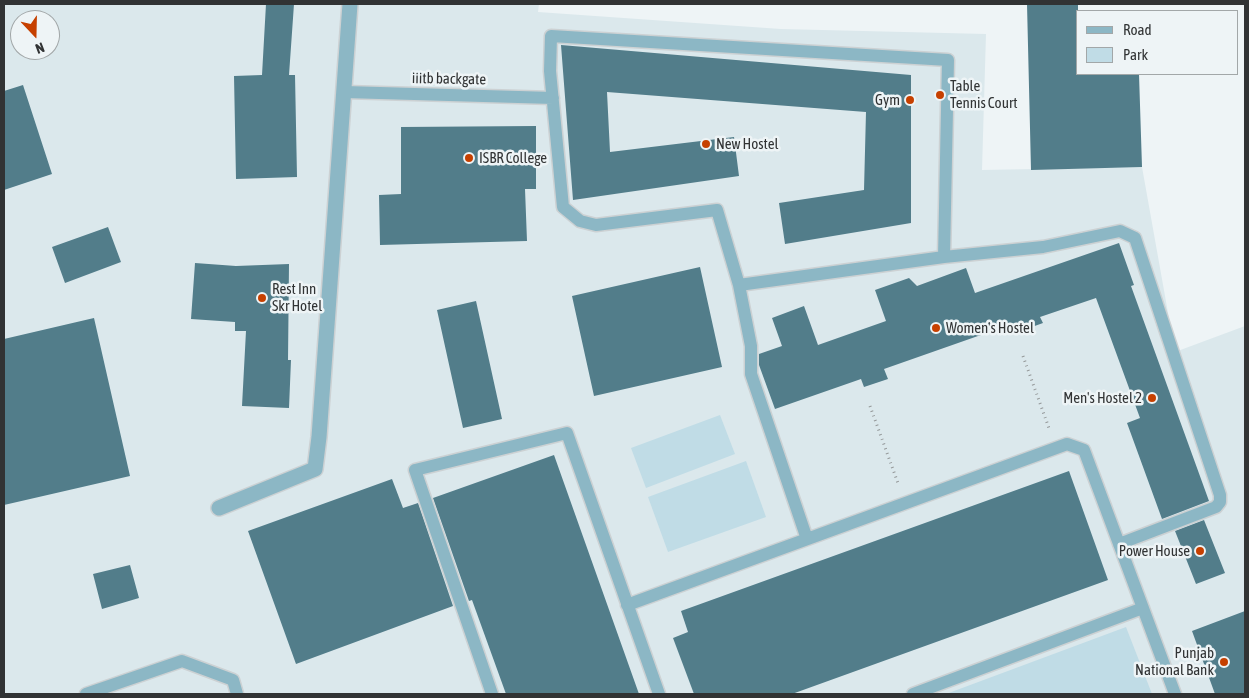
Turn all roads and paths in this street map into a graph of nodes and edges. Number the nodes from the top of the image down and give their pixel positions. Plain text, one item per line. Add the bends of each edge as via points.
1 (350, 4) edge
2 (345, 92) junction
3 (553, 98) junction
4 (944, 256) junction
5 (739, 285) junction
6 (1023, 356) dead end
7 (870, 406) dead end
8 (1056, 448) junction
9 (905, 503) junction
10 (219, 508) dead end
11 (807, 538) junction
12 (1119, 544) junction
13 (627, 605) junction
14 (1142, 608) junction
15 (86, 694) edge
16 (237, 694) edge
17 (492, 694) edge
18 (659, 694) edge
19 (912, 694) edge
20 (1175, 694) edge

1 - 2 street
2 - 3 lane, iiitb backgate
2 - 10 street via 315,470
3 - 4 lane via 551,36 948,60
3 - 5 lane via 563,207 580,221 596,225 717,210
4 - 5 lane
4 - 12 lane via 1043,247 1120,231 1134,238 1220,502 1216,508
5 - 11 lane via 751,346 750,374
6 - 8 path
7 - 9 path
8 - 9 lane
8 - 12 lane via 1067,444 1084,450
9 - 11 lane
11 - 13 lane
12 - 14 lane
13 - 17 lane via 567,433 416,470
13 - 18 lane
14 - 19 lane
14 - 20 lane
15 - 16 lane via 182,661 233,680

